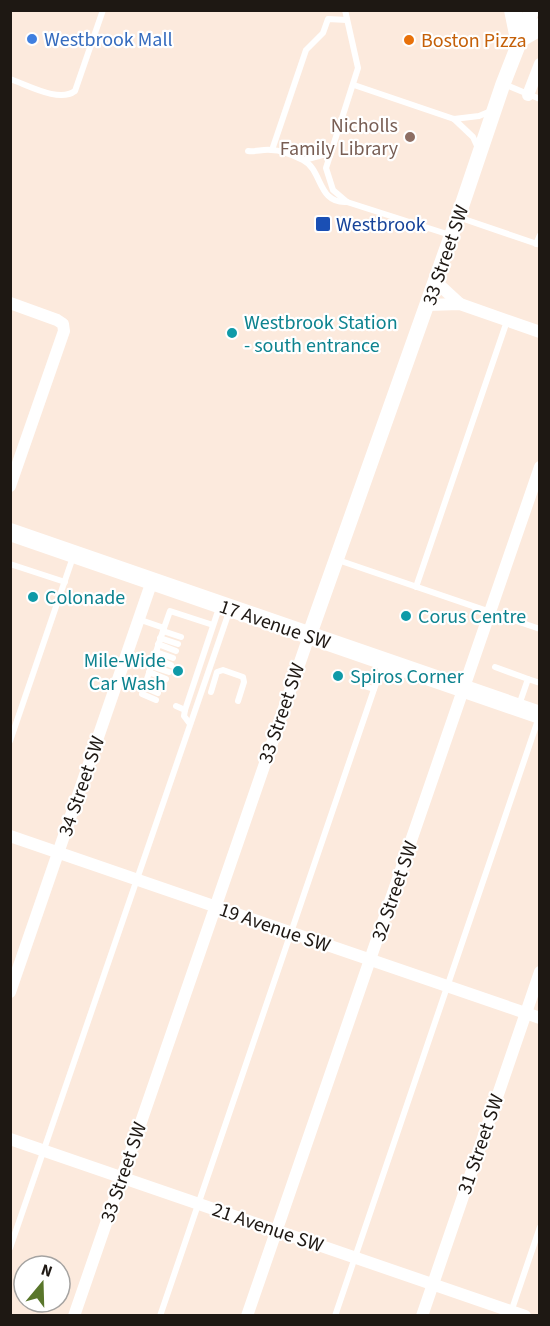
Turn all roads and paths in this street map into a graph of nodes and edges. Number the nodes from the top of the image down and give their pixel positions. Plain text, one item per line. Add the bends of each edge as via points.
1 (103, 10) edge
2 (345, 10) edge
3 (513, 10) edge
4 (532, 10) edge
5 (347, 20) junction
6 (540, 27) edge
7 (519, 39) junction
8 (540, 63) edge
9 (10, 79) edge
10 (502, 84) junction
11 (354, 85) junction
12 (534, 97) edge
13 (494, 109) junction
14 (454, 119) junction
15 (272, 150) junction
16 (480, 150) junction
17 (248, 151) dead end
18 (330, 153) junction
19 (304, 160) junction
20 (347, 202) junction
21 (458, 218) junction
22 (540, 235) edge
23 (452, 236) junction
24 (538, 245) edge
25 (435, 281) junction
26 (10, 303) edge
27 (460, 304) junction
28 (427, 305) junction
29 (507, 321) junction
30 (540, 332) edge
31 (540, 467) edge
32 (10, 486) edge
33 (10, 532) edge
34 (74, 554) junction
35 (338, 560) junction
36 (10, 564) edge
37 (152, 581) junction
38 (65, 582) junction
39 (416, 587) junction
40 (225, 607) junction
41 (490, 612) junction
42 (137, 619) junction
43 (213, 625) junction
44 (163, 629) junction
45 (540, 629) edge
46 (309, 636) junction
47 (159, 641) junction
48 (126, 652) junction
49 (152, 662) junction
50 (172, 662) dead end
51 (383, 662) junction
52 (189, 667) dead end
53 (199, 667) junction
54 (495, 668) dead end
55 (167, 675) dead end
56 (528, 679) junction
57 (185, 681) dead end
58 (540, 683) edge
59 (145, 684) junction
60 (164, 686) dead end
61 (364, 686) dead end
62 (374, 689) junction
63 (463, 689) junction
64 (181, 692) dead end
65 (211, 692) dead end
66 (188, 699) junction
67 (238, 701) dead end
68 (518, 708) junction
69 (185, 710) junction
70 (539, 715) edge
71 (190, 724) junction
72 (10, 741) edge
73 (10, 836) edge
74 (58, 853) junction
75 (138, 880) junction
76 (214, 906) junction
77 (291, 933) junction
78 (370, 960) junction
79 (540, 972) edge
80 (447, 986) junction
81 (10, 992) edge
82 (525, 1014) junction
83 (540, 1018) edge
84 (10, 1139) edge
85 (44, 1150) junction
86 (122, 1177) junction
87 (199, 1203) junction
88 (540, 1227) edge
89 (277, 1230) junction
90 (10, 1248) edge
91 (355, 1256) junction
92 (433, 1283) junction
93 (510, 1313) edge
94 (74, 1316) edge
95 (160, 1316) edge
96 (248, 1316) edge
97 (335, 1316) edge
98 (422, 1316) edge
99 (525, 1316) edge

1 - 9 lane via 75,91 69,96
2 - 5 lane
3 - 7 main road
4 - 7 street, 33 Street SW
5 - 11 lane via 358,60
5 - 15 lane via 328,19 323,33 306,50
6 - 7 main road
7 - 10 street, 33 Street SW
8 - 12 street
10 - 12 lane
10 - 13 street, 33 Street SW
11 - 14 lane
11 - 18 lane
13 - 14 lane via 479,117
13 - 16 street, 33 Street SW
14 - 16 lane
15 - 17 lane
15 - 19 lane
16 - 21 street, 33 Street SW
18 - 19 lane
18 - 20 lane via 328,177 333,190
19 - 20 lane via 312,166 327,196
20 - 23 lane
21 - 23 street, 33 Street SW
21 - 24 lane
22 - 24 lane
23 - 25 street, 33 Street SW
25 - 27 street
25 - 28 street, 33 Street SW
26 - 32 street via 63,324 62,339
27 - 28 street
27 - 29 street
28 - 35 street, 33 Street SW
29 - 30 street
29 - 39 lane
31 - 41 street, 32 Street SW
33 - 34 main road, 17 Avenue SW
34 - 37 main road, 17 Avenue SW
34 - 38 lane
35 - 39 lane
35 - 46 street, 33 Street SW
36 - 38 lane
37 - 40 main road, 17 Avenue SW
37 - 42 street, 34 Street SW
38 - 72 lane
39 - 41 lane
40 - 43 lane
40 - 46 main road, 17 Avenue SW
40 - 71 lane
41 - 45 lane
41 - 63 street, 32 Street SW
42 - 44 lane
42 - 48 street, 34 Street SW
43 - 44 lane via 170,611
43 - 53 lane
44 - 47 lane
44 - 47 lane via 178,644
46 - 51 main road, 17 Avenue SW
46 - 76 street, 33 Street SW
47 - 49 lane
48 - 49 lane
48 - 74 street, 34 Street SW
49 - 50 lane
49 - 55 lane
49 - 59 lane
51 - 62 lane
51 - 63 main road, 17 Avenue SW
52 - 53 lane
53 - 53 lane via 195,650
53 - 57 lane
53 - 66 lane
54 - 56 lane
56 - 58 lane
56 - 68 lane
59 - 59 lane via 157,696 142,694
59 - 60 lane
61 - 62 lane
62 - 77 lane
63 - 68 main road, 17 Avenue SW
63 - 78 street, 32 Street SW
64 - 66 lane
65 - 67 lane via 217,672 223,670 243,677
66 - 69 lane
66 - 69 lane via 177,703
68 - 70 main road, 17 Avenue SW
69 - 71 lane
70 - 80 lane
71 - 75 lane
73 - 74 street, 19 Avenue SW
74 - 75 street, 19 Avenue SW
74 - 81 street, 34 Street SW
75 - 76 street, 19 Avenue SW
75 - 85 lane
76 - 77 street, 19 Avenue SW
76 - 86 street, 33 Street SW
77 - 78 street, 19 Avenue SW
77 - 87 lane
78 - 80 street, 19 Avenue SW
78 - 89 street, 32 Street SW
79 - 82 street, 31 Street SW
80 - 82 street, 19 Avenue SW
80 - 91 lane
82 - 83 street, 19 Avenue SW
82 - 92 street, 31 Street SW
84 - 85 street, 21 Avenue SW
85 - 86 street, 21 Avenue SW
85 - 90 lane
86 - 87 street, 21 Avenue SW
86 - 94 street, 33 Street SW
87 - 89 street, 21 Avenue SW
87 - 95 lane
88 - 93 lane
89 - 91 street, 21 Avenue SW
89 - 96 street, 32 Street SW
91 - 92 street, 21 Avenue SW
91 - 97 lane
92 - 93 street, 21 Avenue SW
92 - 98 street, 31 Street SW
93 - 99 street, 21 Avenue SW

